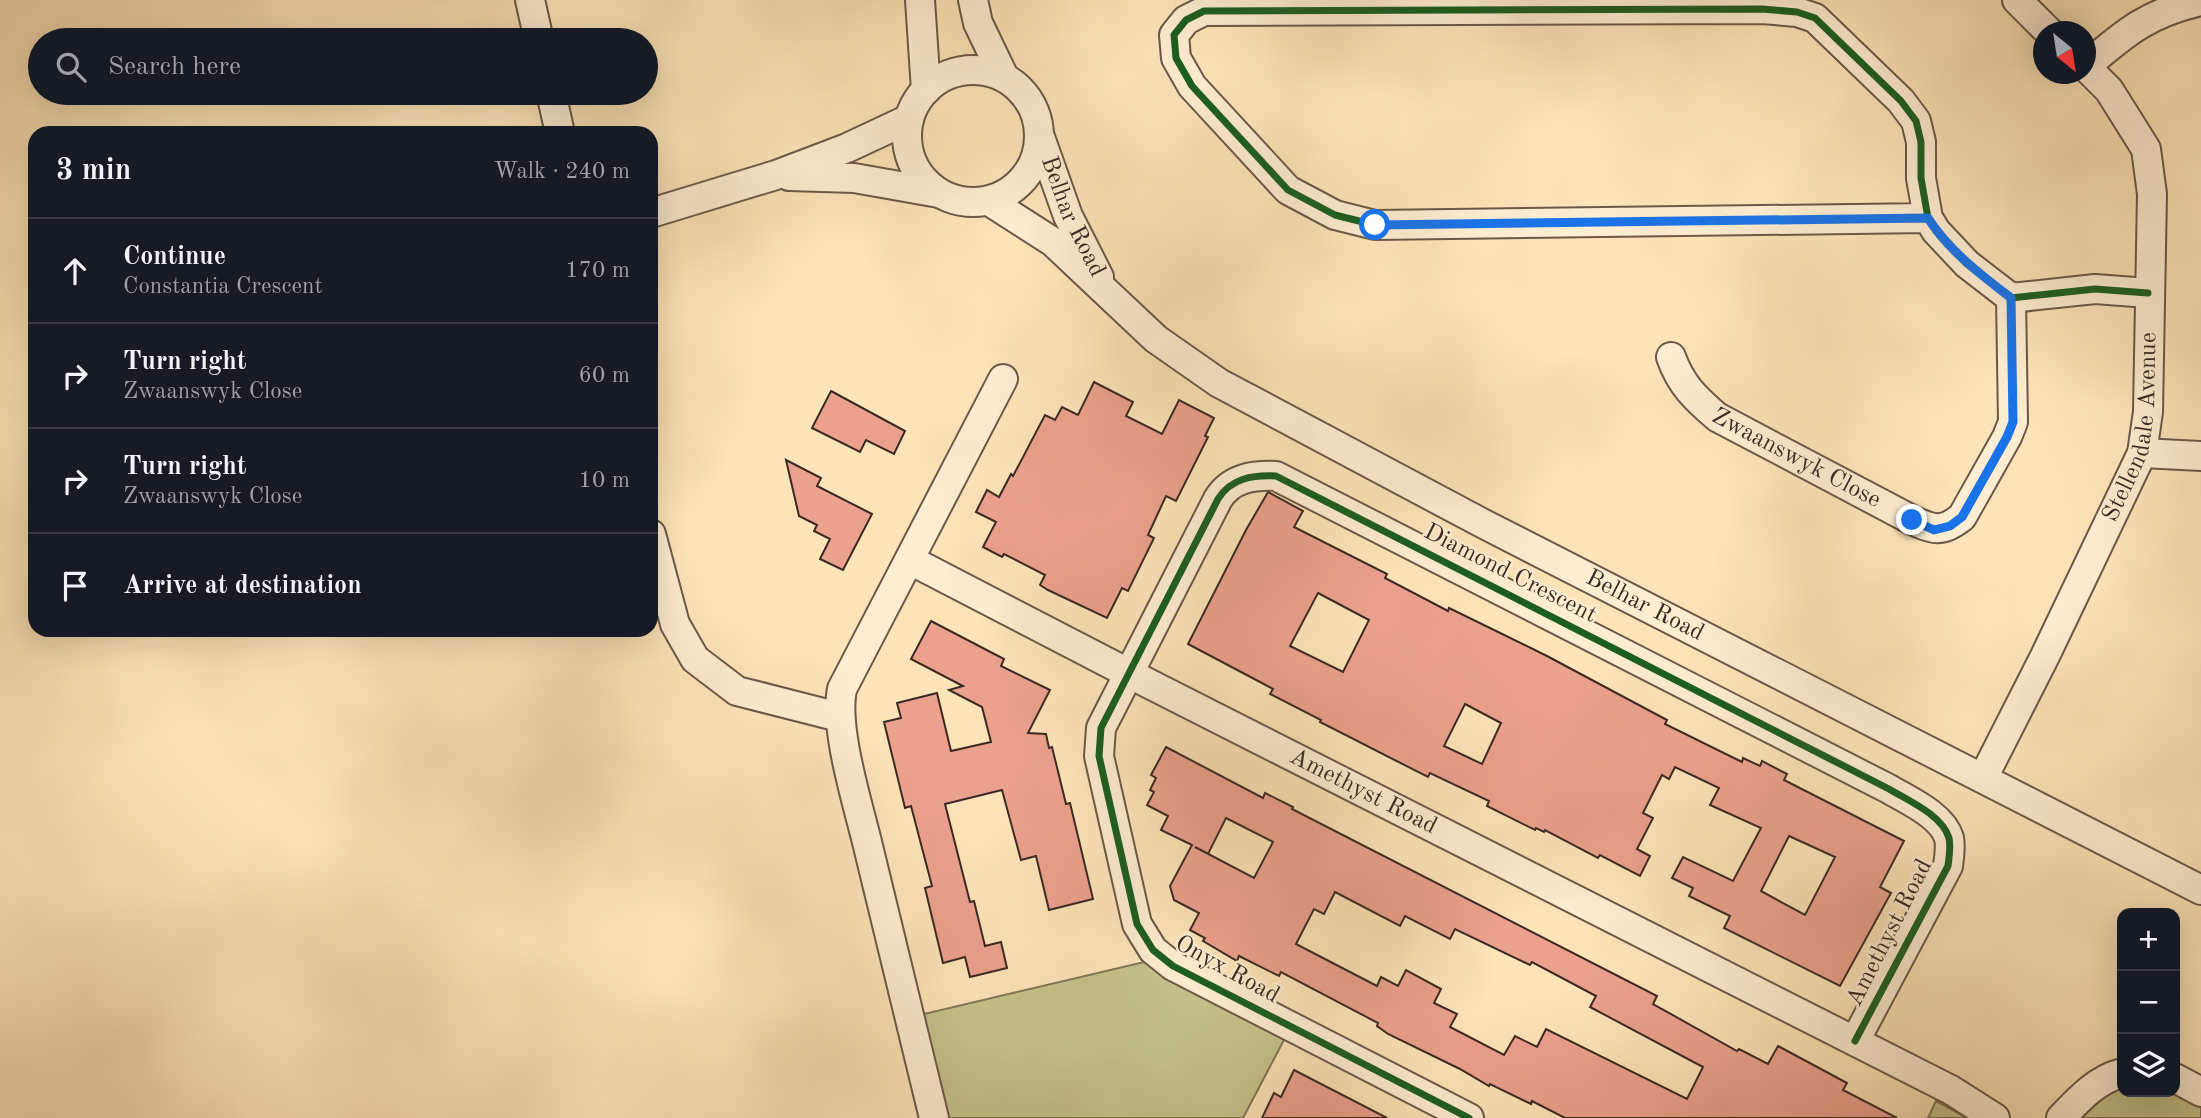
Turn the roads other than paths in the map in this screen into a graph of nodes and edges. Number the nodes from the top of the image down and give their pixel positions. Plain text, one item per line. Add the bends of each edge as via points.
1 (530, 0) edge
2 (920, 0) edge
3 (973, 0) edge
4 (2017, 0) edge
5 (2201, 1) edge
6 (2038, 21) edge
7 (536, 28) edge
8 (2096, 57) edge
9 (1004, 77) junction
10 (2096, 77) edge
11 (926, 90) junction
12 (554, 105) edge
13 (909, 119) junction
14 (558, 126) edge
15 (1040, 137) junction
16 (776, 175) junction
17 (939, 193) junction
18 (989, 201) junction
19 (658, 211) edge
20 (1928, 218) junction
21 (2148, 293) junction
22 (1108, 295) junction
23 (2011, 298) junction
24 (1671, 357) dead end
25 (1003, 379) dead end
26 (2142, 453) junction
27 (2201, 456) edge
28 (658, 560) edge
29 (910, 560) junction
30 (1128, 673) junction
31 (839, 717) junction
32 (1983, 778) junction
33 (1949, 839) joint
34 (2201, 890) edge
35 (1855, 1041) junction
36 (2117, 1075) edge
37 (2180, 1081) edge
38 (2201, 1092) edge
39 (934, 1118) edge
40 (1469, 1118) edge
41 (1995, 1118) edge
42 (2061, 1118) edge

1 - 7 street
2 - 11 street
3 - 9 street via 978,23
4 - 6 street
5 - 8 street via 2172,7 2133,26
9 - 11 street via 977,70 950,74
9 - 15 street via 1027,97
10 - 21 street, Stellendale Avenue via 2146,149 2152,194
11 - 13 street
12 - 14 street
13 - 16 street
13 - 17 street via 912,161
15 - 18 street via 1030,171 1005,194
15 - 22 street, Belhar Road via 1068,216
16 - 17 street via 854,178
16 - 19 street
17 - 18 street via 963,202
18 - 22 street, Belhar Road via 1053,242
20 - 20 street via 1916,121 1815,18 1797,12 1204,11 1186,20 1174,36 1176,58 1192,86 1288,190 1355,221 1375,225
20 - 23 street via 1968,264
21 - 23 street via 2095,289
21 - 26 street, Stellendale Avenue via 2148,412
22 - 32 street, Belhar Road via 1156,340 1208,376 1303,430
23 - 24 street, Zwaanswyk Close via 2013,422 1962,517 1934,530 1717,417 1678,378
25 - 29 street
26 - 27 street
26 - 32 street, Stellendale Avenue
28 - 31 street via 675,624 695,659 737,691
29 - 30 street, Amethyst Road
29 - 31 street via 842,689
30 - 33 street, Diamond Crescent via 1222,493 1239,480 1276,476 1889,789 1941,824
30 - 35 street, Amethyst Road
30 - 40 street, Onyx Road via 1101,728 1099,756 1137,924 1153,950 1173,966
31 - 39 street
32 - 34 street, Belhar Road
33 - 35 street, Amethyst Road via 1948,866
35 - 41 street, Amethyst Road
36 - 42 street via 2084,1094
37 - 38 street

